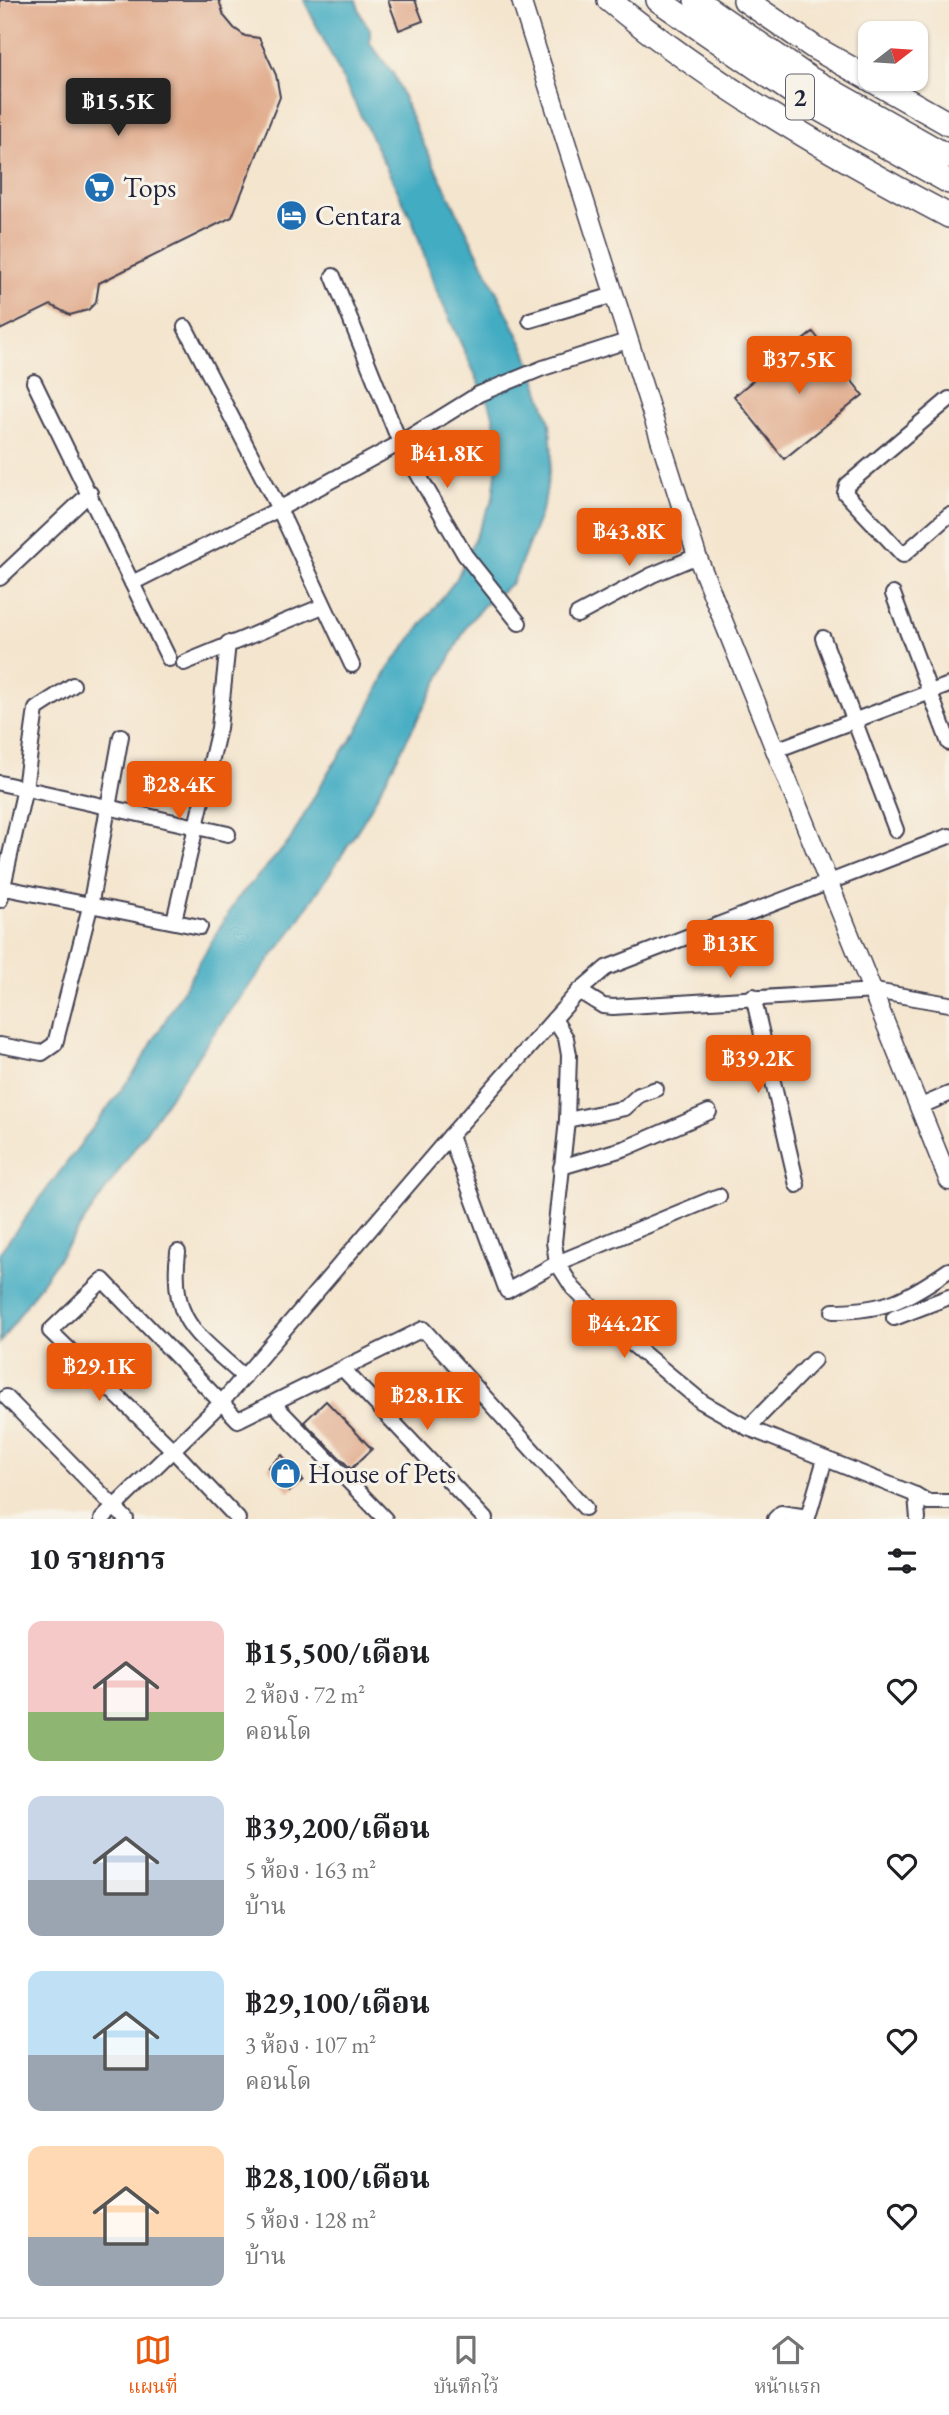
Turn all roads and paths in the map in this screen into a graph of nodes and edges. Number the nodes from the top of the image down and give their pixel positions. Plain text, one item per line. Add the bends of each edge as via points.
1 (521, 0) edge
2 (609, 0) edge
3 (659, 0) edge
4 (696, 0) edge
5 (746, 0) edge
6 (949, 124) edge
7 (949, 157) edge
8 (949, 182) edge
9 (949, 216) edge
10 (333, 276) dead end
11 (614, 296) junction
12 (530, 320) dead end
13 (185, 327) dead end
14 (627, 341) junction
15 (34, 382) dead end
16 (949, 399) edge
17 (400, 443) junction
18 (90, 493) junction
19 (279, 509) junction
20 (949, 515) edge
21 (697, 556) junction
22 (0, 578) edge
23 (132, 583) junction
24 (893, 594) dead end
25 (323, 606) junction
26 (577, 615) dead end
27 (519, 623) dead end
28 (823, 638) dead end
29 (228, 643) junction
30 (169, 659) dead end
31 (184, 663) dead end
32 (352, 665) dead end
33 (73, 685) dead end
34 (949, 685) edge
35 (930, 693) junction
36 (855, 722) junction
37 (121, 736) dead end
38 (949, 743) edge
39 (775, 750) junction
40 (0, 783) edge
41 (25, 789) junction
42 (110, 805) junction
43 (196, 825) junction
44 (896, 830) dead end
45 (228, 834) dead end
46 (949, 836) edge
47 (829, 882) junction
48 (1, 892) edge
49 (90, 907) junction
50 (174, 921) junction
51 (201, 928) dead end
52 (579, 991) junction
53 (875, 991) junction
54 (753, 996) junction
55 (949, 1004) edge
56 (554, 1019) junction
57 (0, 1045) edge
58 (656, 1089) dead end
59 (949, 1094) edge
60 (921, 1106) junction
61 (709, 1112) dead end
62 (567, 1120) junction
63 (450, 1136) junction
64 (561, 1167) junction
65 (949, 1181) edge
66 (797, 1185) dead end
67 (719, 1196) dead end
68 (178, 1252) dead end
69 (557, 1263) junction
70 (949, 1270) edge
71 (949, 1297) edge
72 (833, 1311) dead end
73 (894, 1318) dead end
74 (814, 1360) dead end
75 (344, 1370) junction
76 (244, 1377) junction
77 (6, 1397) dead end
78 (222, 1402) junction
79 (274, 1404) junction
80 (748, 1428) junction
81 (172, 1449) junction
82 (825, 1459) junction
83 (916, 1494) junction
84 (949, 1502) edge
85 (114, 1507) junction
86 (584, 1508) dead end
87 (102, 1519) edge
88 (126, 1519) edge
89 (238, 1519) edge
90 (385, 1519) edge
91 (485, 1519) edge
92 (775, 1519) edge
93 (918, 1519) edge

1 - 11 street
2 - 9 highway via 659,40 793,130
3 - 8 highway, 2 via 808,103
4 - 7 highway, 2 via 809,78
5 - 6 highway via 815,48
10 - 17 street
11 - 12 street
11 - 14 street
13 - 19 street
14 - 17 street via 479,394
14 - 21 street
15 - 18 street
16 - 20 street via 847,485 845,493 903,555
17 - 19 street
17 - 27 street via 465,555
18 - 22 street
18 - 23 street
19 - 23 street
19 - 25 street
21 - 26 street
21 - 39 street
23 - 30 street
24 - 35 street
25 - 29 street
25 - 32 street
28 - 36 street
29 - 31 street
29 - 43 street via 219,728
33 - 41 street via 36,709
34 - 35 street
35 - 36 street
35 - 38 street
36 - 39 street
36 - 44 street
37 - 42 street
39 - 47 street
40 - 41 street
41 - 42 street
41 - 48 street
42 - 43 street
42 - 49 street
43 - 45 street
43 - 50 street
46 - 47 street
47 - 52 street via 606,968
47 - 53 street
48 - 49 street
49 - 50 street
49 - 57 street via 55,1044 42,1053
50 - 51 street
52 - 54 street via 613,1007
52 - 56 street
53 - 54 street
53 - 55 street
53 - 60 street
54 - 66 street
56 - 62 street via 566,1038 569,1055
56 - 63 street
58 - 62 street via 639,1095 625,1108
59 - 60 street
60 - 65 street
61 - 64 street via 626,1148
62 - 64 street
63 - 69 street via 507,1291
63 - 76 street
64 - 69 street via 554,1225
67 - 69 street
68 - 76 street via 176,1289 182,1316
69 - 80 street via 573,1288 614,1329 702,1402
70 - 72 street via 897,1303
71 - 73 street
74 - 80 street
75 - 79 street
75 - 86 street via 423,1329
75 - 91 street
76 - 78 street
77 - 85 street
78 - 79 street via 238,1420
78 - 81 street
78 - 81 street via 103,1280 50,1331
79 - 90 street
80 - 82 street
81 - 85 street
81 - 89 street
82 - 83 street
82 - 92 street via 808,1517 782,1513
83 - 84 street via 928,1502
83 - 93 street
85 - 87 street
85 - 88 street

